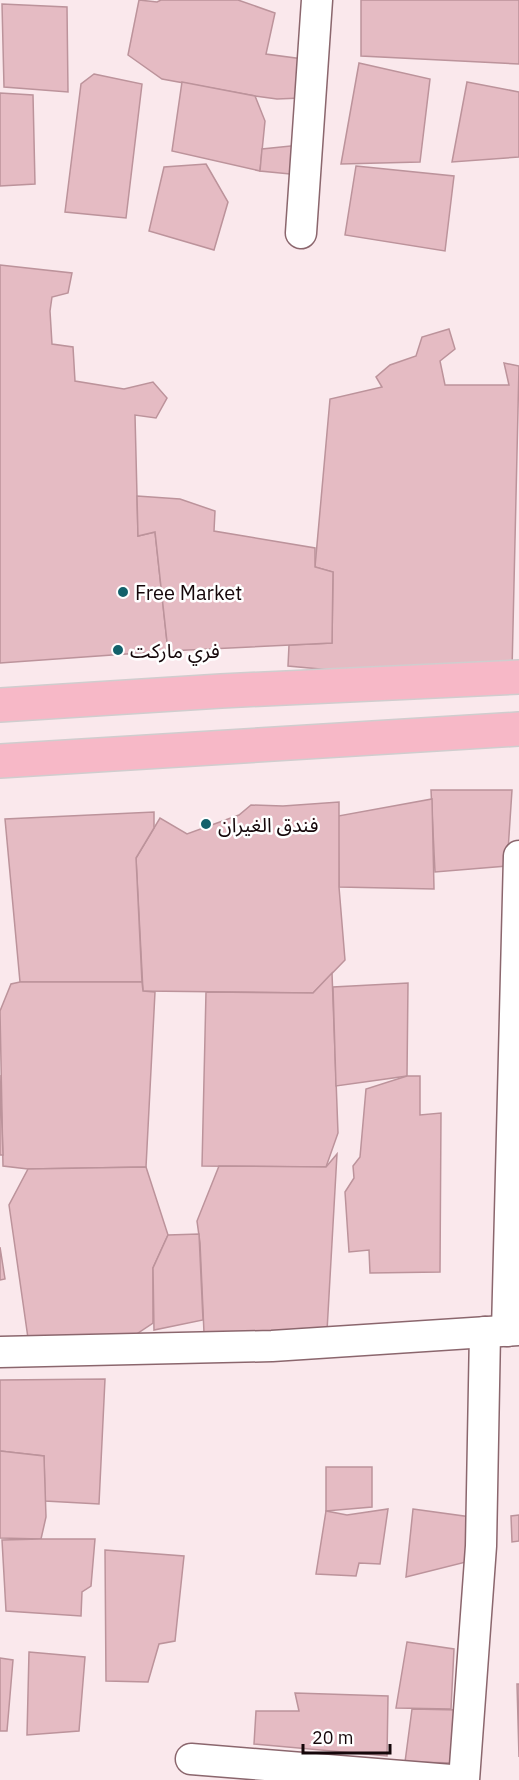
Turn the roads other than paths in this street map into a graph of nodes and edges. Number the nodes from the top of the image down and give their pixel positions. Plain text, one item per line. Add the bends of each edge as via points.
1 (317, 0) edge
2 (301, 233) dead end
3 (519, 677) edge
4 (0, 705) edge
5 (519, 729) edge
6 (0, 761) edge
7 (519, 856) edge
8 (504, 1331) edge
9 (0, 1352) edge
10 (191, 1759) dead end
11 (451, 1780) edge
12 (464, 1780) edge

1 - 2 street
3 - 4 main road
5 - 6 main road
7 - 8 street
8 - 9 street via 272,1346
8 - 12 street via 481,1546
10 - 11 street

